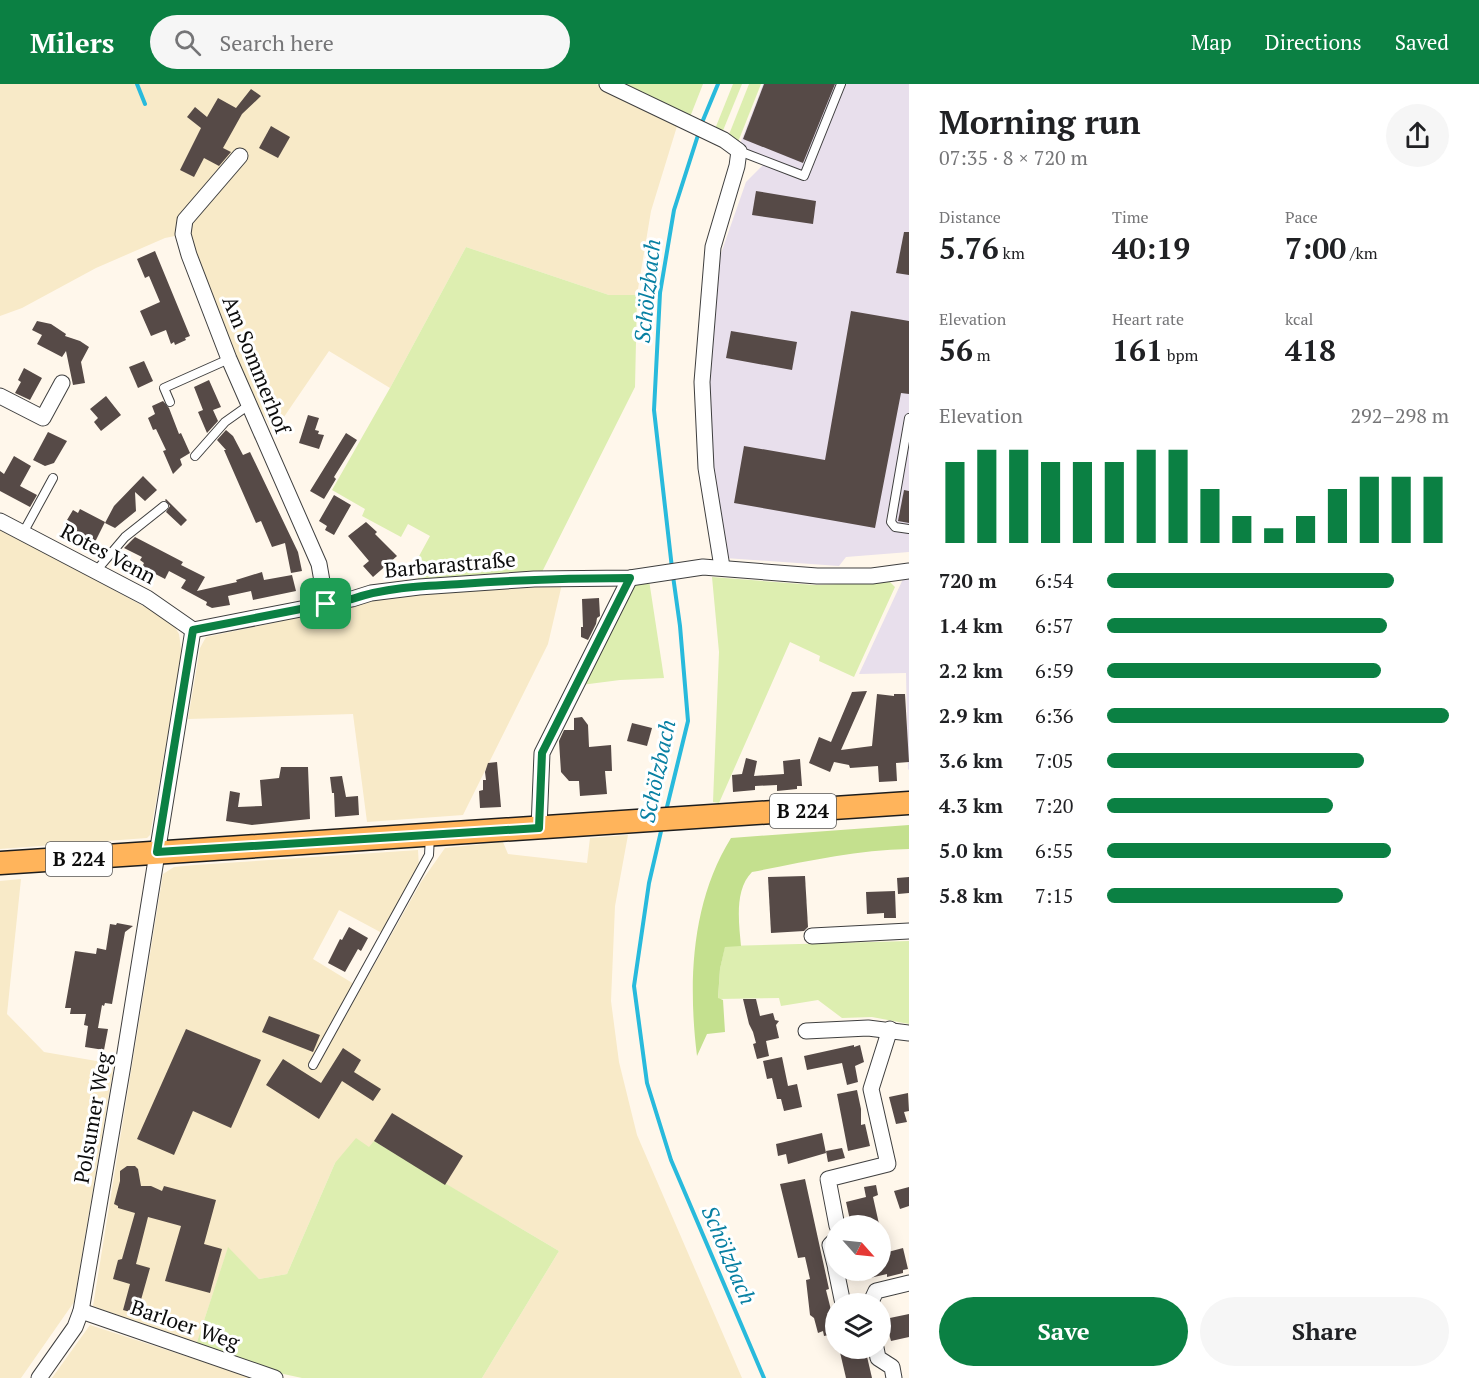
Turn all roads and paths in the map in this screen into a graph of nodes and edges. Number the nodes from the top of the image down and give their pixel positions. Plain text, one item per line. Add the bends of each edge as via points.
1 (607, 84) edge
2 (841, 84) edge
3 (738, 151) junction
4 (240, 156) dead end
5 (229, 359) junction
6 (62, 383) dead end
7 (0, 396) edge
8 (170, 402) dead end
9 (249, 405) junction
10 (909, 418) edge
11 (195, 456) dead end
12 (52, 478) dead end
13 (164, 506) dead end
14 (0, 520) edge
15 (909, 529) edge
16 (23, 533) junction
17 (722, 567) junction
18 (909, 571) edge
19 (96, 572) junction
20 (630, 578) junction
21 (326, 604) junction
22 (193, 630) junction
23 (909, 803) edge
24 (539, 828) junction
25 (430, 835) junction
26 (157, 852) junction
27 (0, 863) edge
28 (909, 931) edge
29 (812, 936) dead end
30 (890, 1029) junction
31 (806, 1031) dead end
32 (909, 1032) edge
33 (313, 1065) dead end
34 (835, 1215) edge
35 (909, 1283) edge
36 (875, 1293) edge
37 (81, 1311) junction
38 (880, 1359) edge
39 (39, 1378) edge
40 (275, 1378) edge
41 (894, 1378) edge

1 - 3 street
2 - 3 lane via 804,176
3 - 17 street via 713,247 702,382 706,468
4 - 5 street, Am Sommerhof via 185,220 183,234
5 - 8 lane via 164,388
5 - 9 street, Am Sommerhof
6 - 7 street via 43,418
9 - 11 lane via 225,422
9 - 21 street, Am Sommerhof via 319,564
10 - 15 lane via 891,522 895,527
12 - 16 lane
13 - 19 lane via 125,537
14 - 16 street, Rotes Venn
16 - 19 street, Rotes Venn
17 - 18 street, Barbarastraße via 817,576
17 - 20 street, Barbarastraße
19 - 22 street, Rotes Venn via 147,598
20 - 21 street, Barbarastraße via 534,579 419,587
20 - 24 street via 542,753
21 - 22 street, Barbarastraße
22 - 26 street
23 - 24 main road, B 224
24 - 25 main road, B 224
25 - 26 main road, B 224
25 - 33 lane via 429,855
26 - 27 main road, B 224
26 - 37 street, Polsumer Weg
28 - 29 street
30 - 31 street
30 - 32 street
30 - 34 street via 871,1089 888,1164 828,1179
35 - 36 street
37 - 39 street, Polsumer Weg via 75,1327
37 - 40 street, Barloer Weg
38 - 41 street via 892,1367

